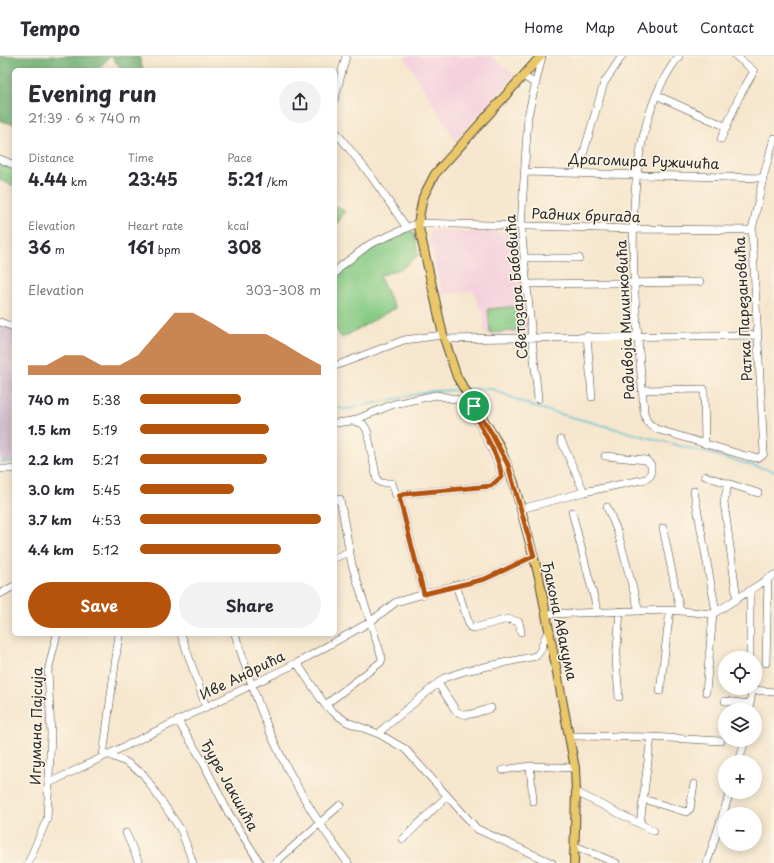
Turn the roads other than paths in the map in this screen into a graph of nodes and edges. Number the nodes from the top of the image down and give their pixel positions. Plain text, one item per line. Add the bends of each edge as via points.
1 (346, 56) edge
2 (542, 56) edge
3 (622, 56) edge
4 (679, 56) edge
5 (736, 56) edge
6 (523, 76) junction
7 (536, 84) junction
8 (337, 90) edge
9 (656, 95) junction
10 (727, 126) junction
11 (337, 134) edge
12 (774, 138) edge
13 (721, 139) dead end
14 (0, 159) edge
15 (12, 164) edge
16 (525, 172) junction
17 (578, 172) junction
18 (636, 174) junction
19 (763, 178) junction
20 (418, 223) junction
21 (521, 226) junction
22 (407, 228) junction
23 (633, 229) junction
24 (752, 230) junction
25 (524, 258) junction
26 (579, 258) dead end
27 (337, 271) edge
28 (700, 282) dead end
29 (527, 284) junction
30 (635, 284) junction
31 (0, 322) edge
32 (12, 326) edge
33 (638, 335) junction
34 (756, 335) junction
35 (587, 336) junction
36 (444, 337) junction
37 (532, 337) junction
38 (337, 365) edge
39 (642, 390) junction
40 (592, 397) dead end
41 (538, 398) dead end
42 (471, 401) junction
43 (352, 421) junction
44 (337, 424) edge
45 (561, 440) dead end
46 (705, 444) junction
47 (605, 456) dead end
48 (762, 456) joint
49 (0, 469) edge
50 (12, 469) edge
51 (705, 476) dead end
52 (728, 484) junction
53 (694, 491) dead end
54 (584, 492) junction
55 (758, 493) dead end
56 (399, 496) junction
57 (338, 500) edge
58 (608, 507) dead end
59 (521, 510) junction
60 (572, 512) dead end
61 (663, 528) dead end
62 (350, 551) junction
63 (534, 556) junction
64 (337, 557) edge
65 (771, 576) edge
66 (456, 585) junction
67 (12, 587) edge
68 (750, 592) junction
69 (0, 594) edge
70 (424, 594) junction
71 (737, 599) junction
72 (670, 610) junction
73 (620, 611) junction
74 (639, 611) junction
75 (680, 611) junction
76 (598, 613) junction
77 (714, 613) junction
78 (546, 614) junction
79 (370, 622) junction
80 (550, 631) junction
81 (521, 632) dead end
82 (56, 636) edge
83 (119, 636) edge
84 (182, 636) edge
85 (236, 636) edge
86 (750, 651) edge
87 (297, 663) junction
88 (766, 663) dead end
89 (438, 683) junction
90 (251, 685) junction
91 (660, 692) dead end
92 (706, 692) dead end
93 (774, 692) edge
94 (619, 697) dead end
95 (725, 701) dead end
96 (733, 703) edge
97 (750, 703) edge
98 (325, 705) junction
99 (206, 707) junction
100 (491, 708) dead end
101 (178, 721) junction
102 (379, 734) junction
103 (571, 736) junction
104 (651, 737) junction
105 (718, 741) edge
106 (105, 755) junction
107 (530, 766) junction
108 (575, 768) junction
109 (504, 770) dead end
110 (49, 783) junction
111 (694, 784) dead end
112 (576, 792) junction
113 (447, 796) junction
114 (643, 799) junction
115 (728, 799) edge
116 (533, 801) dead end
117 (340, 805) dead end
118 (320, 823) junction
119 (640, 824) junction
120 (654, 832) dead end
121 (126, 833) dead end
122 (403, 839) dead end
123 (575, 846) junction
124 (28, 863) edge
125 (139, 863) edge
126 (193, 863) edge
127 (260, 863) edge
128 (275, 863) edge
129 (348, 863) edge
130 (552, 863) edge
131 (574, 863) edge
132 (616, 863) edge
133 (707, 863) edge

1 - 8 street
2 - 6 main road
2 - 7 street, Светозара Бабовића
3 - 17 street via 604,83
4 - 9 street, Радивоја Милинковића
5 - 10 street via 754,71 739,97
6 - 7 street
6 - 20 main road via 435,174 423,196
7 - 16 street, Светозара Бабовића via 528,116
9 - 10 street
9 - 18 street, Радивоја Милинковића via 648,114
10 - 13 street
11 - 22 street
12 - 19 street, Ратка Парезановића
14 - 15 street
16 - 17 street, Драгомира Ружичића
16 - 21 street, Светозара Бабовића
17 - 18 street, Драгомира Ружичића
18 - 19 street, Драгомира Ружичића
18 - 23 street, Радивоја Милинковића
19 - 24 street, Ратка Парезановића
20 - 21 street, Радних бригада
20 - 22 street
20 - 36 main road, Ђакона Авакума
21 - 23 street, Радних бригада
21 - 25 street, Светозара Бабовића
22 - 27 street via 370,244
23 - 24 street, Радних бригада
23 - 30 street, Радивоја Милинковића
24 - 34 street, Ратка Парезановића
25 - 26 street
25 - 29 street, Светозара Бабовића
28 - 30 street
29 - 30 street
29 - 37 street, Светозара Бабовића
30 - 33 street, Радивоја Милинковића
31 - 32 street
33 - 34 street
33 - 35 street
33 - 39 street, Радивоја Милинковића
34 - 48 street, Ратка Парезановића via 764,453
35 - 37 street
35 - 40 street
36 - 37 street
36 - 38 street via 404,340
36 - 42 main road, Ђакона Авакума via 453,367
37 - 41 street, Светозара Бабовића
39 - 46 street, Радивоја Милинковића via 645,418 651,426
39 - 46 street via 704,389
42 - 43 street via 436,395 394,404
42 - 56 street via 473,412 500,468 501,477 491,486
42 - 59 main road, Ђакона Авакума via 499,445 508,465
43 - 44 street
43 - 56 street via 366,427 377,480 381,483 392,483
45 - 54 street
46 - 48 street, Радивоја Милинковића via 746,456
47 - 54 street via 646,460 651,465 651,475 646,479
49 - 50 street
51 - 52 street
52 - 55 street
52 - 71 street via 724,502
53 - 77 street
54 - 59 street
56 - 70 street
57 - 62 street
58 - 74 street via 618,533
59 - 63 main road, Ђакона Авакума
60 - 76 street
61 - 75 street
62 - 64 street
62 - 79 street
63 - 66 street, Иве Андрића via 485,579
63 - 78 main road, Ђакона Авакума
65 - 68 street
65 - 88 street
66 - 70 street, Иве Андрића
66 - 81 street via 470,627 510,619 519,622
67 - 69 street
68 - 71 street
68 - 86 street
70 - 79 street, Иве Андрића via 396,602
71 - 77 street
72 - 74 street
72 - 75 street
72 - 91 street
73 - 74 street
73 - 76 street
73 - 94 street via 616,661
75 - 77 street
76 - 78 street
77 - 92 street
78 - 80 main road, Ђакона Авакума
79 - 87 street, Иве Андрића
79 - 98 street via 382,658 381,662
80 - 89 street via 536,656 465,671
80 - 103 main road, Ђакона Авакума
82 - 110 street, Игумана Пајсија via 48,670 51,734
83 - 106 street
84 - 99 street
85 - 90 street
87 - 90 street, Иве Андрића
87 - 98 street
89 - 100 street via 460,714 467,715
89 - 102 street
90 - 99 street, Иве Андрића
90 - 118 street via 280,752
93 - 97 street via 755,690 752,692
95 - 96 street
98 - 102 street via 347,722
99 - 101 street, Иве Андрића
101 - 106 street, Иве Андрића
101 - 127 street, Ђуре Јакшића via 202,760 228,812
102 - 113 street via 405,749
103 - 104 street
103 - 108 main road, Ђакона Авакума
104 - 105 street
104 - 114 street
106 - 110 street, Иве Андрића
106 - 126 street via 126,762 143,774 180,830
107 - 108 street
107 - 109 street
107 - 116 street
108 - 112 main road, Ђакона Авакума
110 - 124 street, Игумана Пајсија via 47,819
111 - 114 street via 690,809 686,812
112 - 119 street
112 - 123 main road, Ђакона Авакума
113 - 122 street
113 - 130 street via 482,833
114 - 119 street
115 - 133 street
117 - 118 street
118 - 128 street
118 - 129 street
119 - 120 street
121 - 125 street
123 - 131 main road, Ђакона Авакума
123 - 132 street

